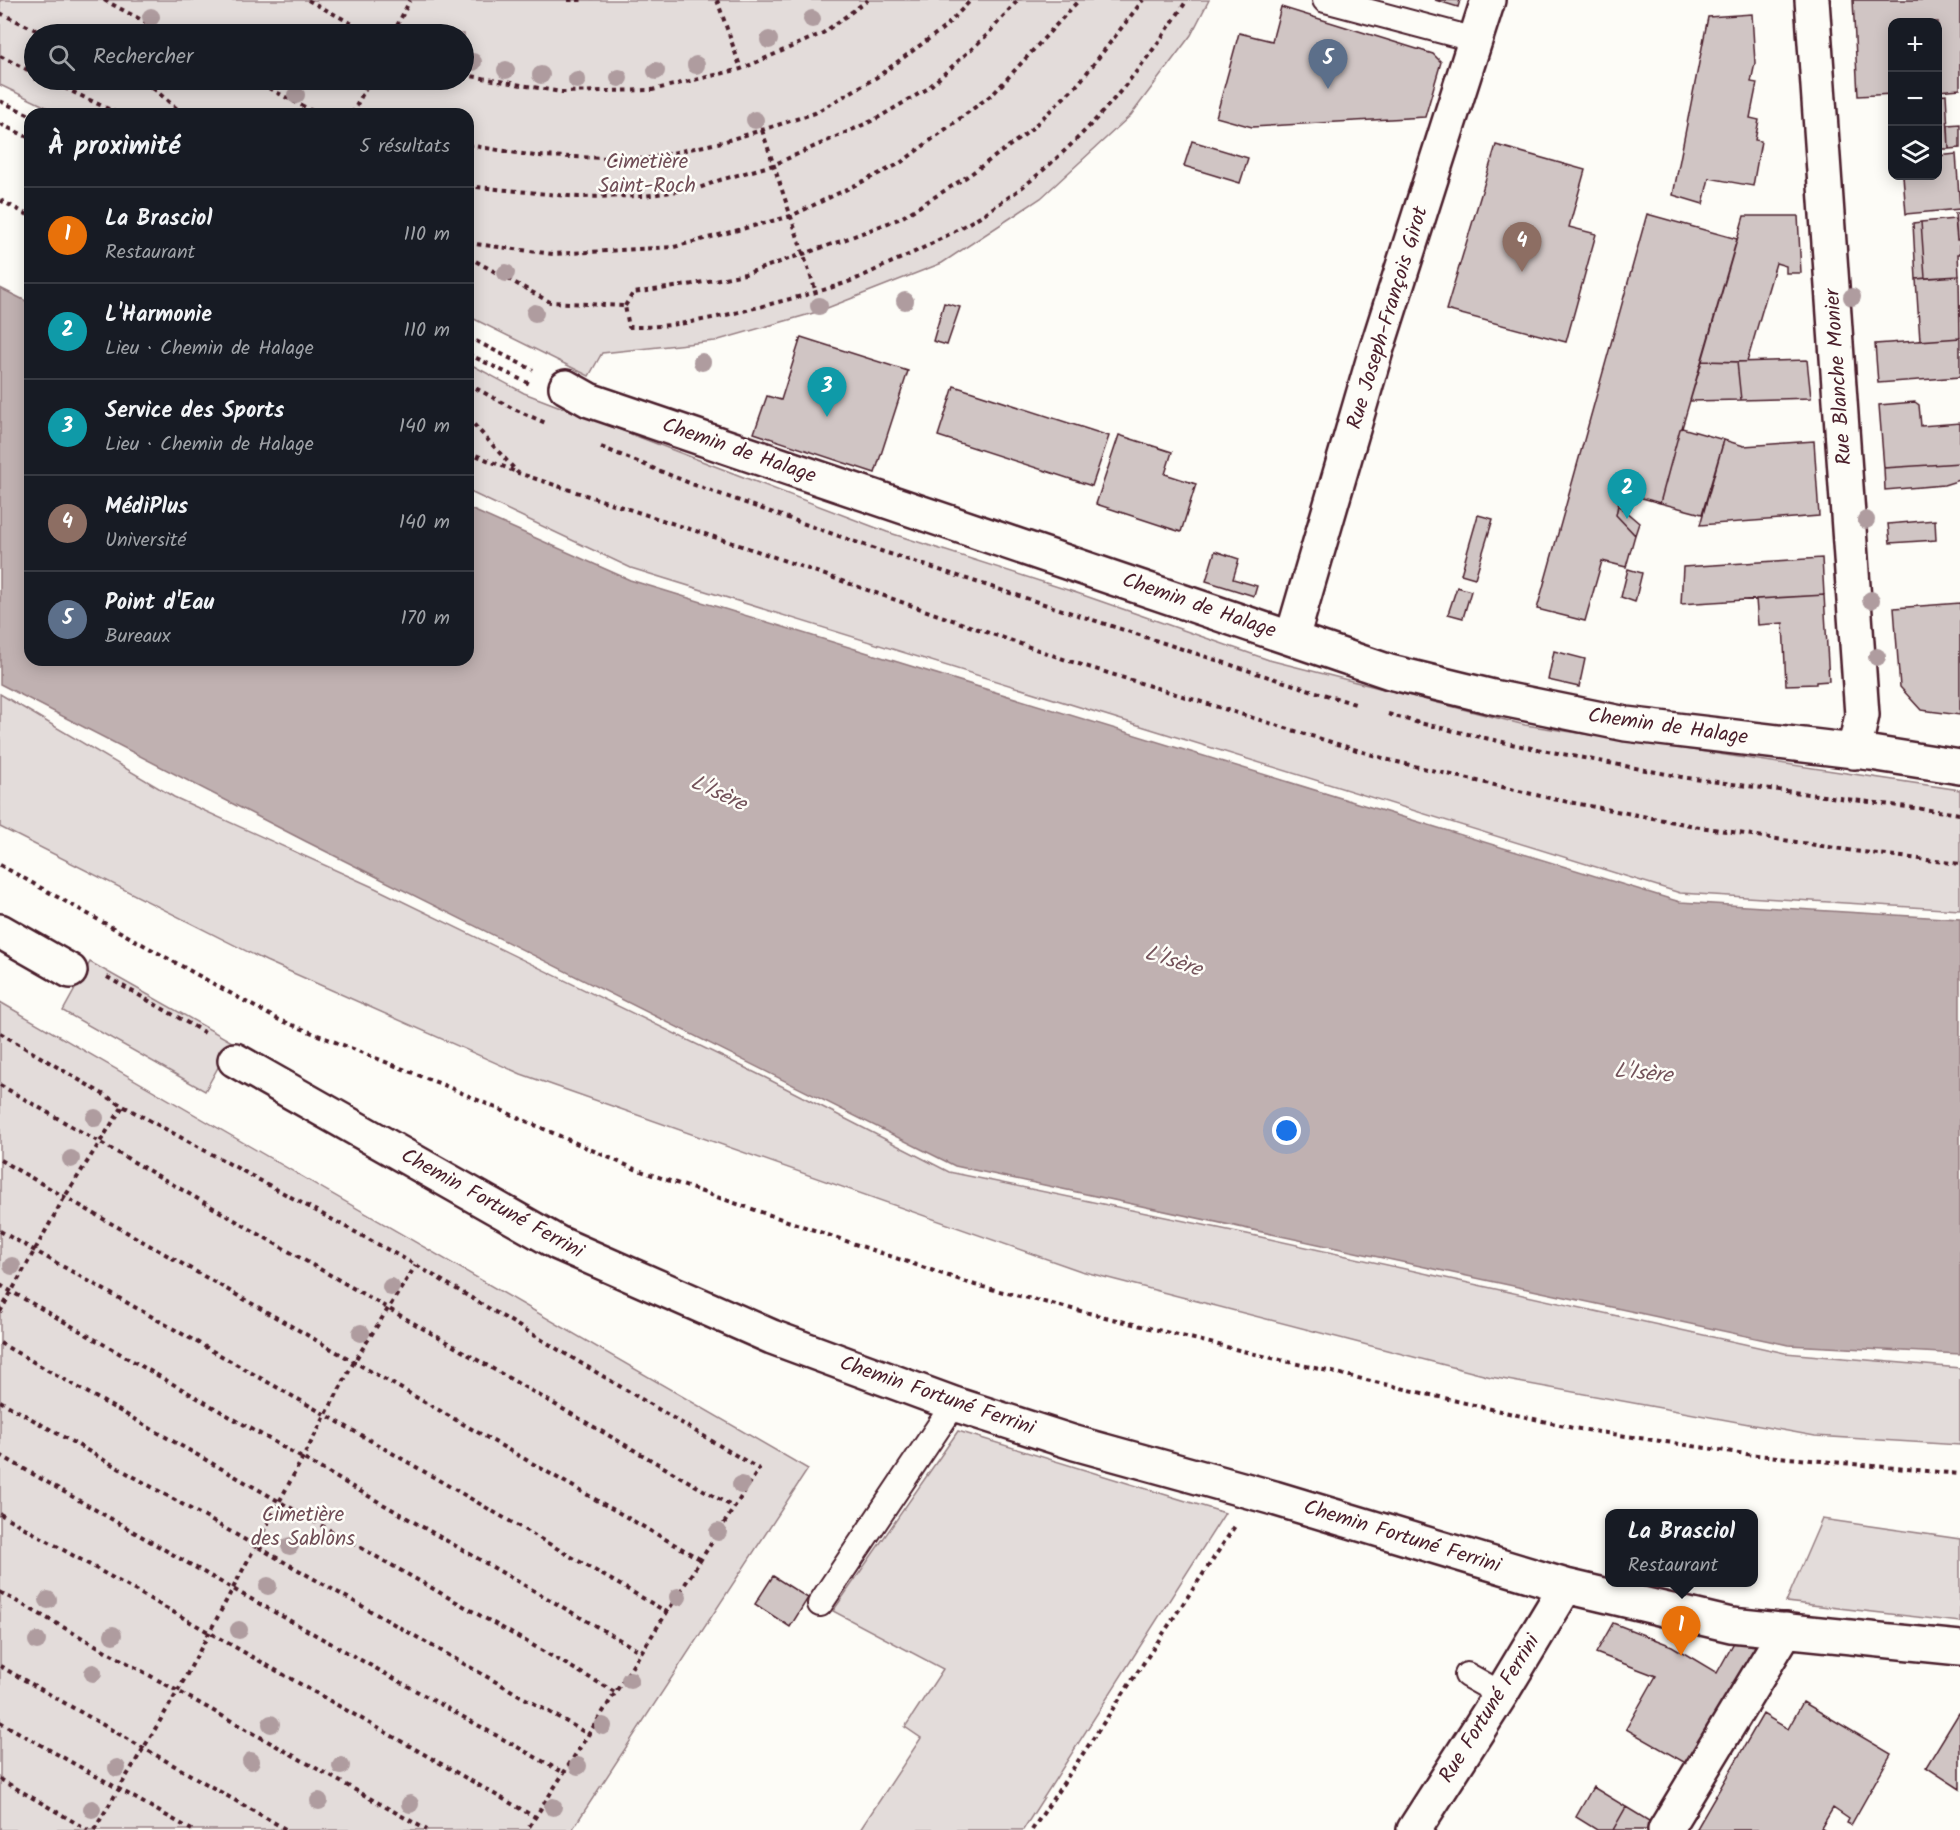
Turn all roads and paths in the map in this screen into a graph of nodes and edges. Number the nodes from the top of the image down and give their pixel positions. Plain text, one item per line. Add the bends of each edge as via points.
1 (104, 0) edge
2 (308, 0) edge
3 (410, 0) edge
4 (568, 0) edge
5 (582, 0) edge
6 (717, 0) edge
7 (868, 0) edge
8 (970, 0) edge
9 (1018, 0) edge
10 (1079, 0) edge
11 (1143, 0) edge
12 (1187, 0) edge
13 (1325, 0) edge
14 (1488, 0) edge
15 (1812, 0) edge
16 (0, 13) edge
17 (24, 24) edge
18 (149, 24) edge
19 (352, 24) edge
20 (398, 24) edge
21 (1476, 40) junction
22 (0, 56) edge
23 (24, 68) edge
24 (741, 69) junction
25 (474, 77) edge
26 (69, 90) edge
27 (155, 90) edge
28 (272, 90) edge
29 (365, 90) edge
30 (0, 101) edge
31 (106, 108) edge
32 (176, 108) edge
33 (307, 108) edge
34 (355, 108) edge
35 (24, 113) edge
36 (0, 124) edge
37 (762, 130) junction
38 (24, 135) edge
39 (474, 146) edge
40 (773, 165) junction
41 (474, 186) edge
42 (0, 200) edge
43 (24, 213) edge
44 (791, 216) junction
45 (474, 244) edge
46 (803, 253) junction
47 (474, 260) edge
48 (816, 292) junction
49 (625, 306) junction
50 (474, 340) edge
51 (474, 357) edge
52 (566, 387) junction
53 (474, 424) edge
54 (474, 454) edge
55 (518, 472) junction
56 (1292, 638) junction
57 (1854, 752) junction
58 (1960, 767) edge
59 (1960, 864) edge
60 (0, 865) edge
61 (0, 931) edge
62 (70, 971) joint
63 (0, 1033) edge
64 (235, 1060) joint
65 (0, 1085) edge
66 (123, 1106) junction
67 (100, 1142) junction
68 (0, 1160) edge
69 (64, 1198) junction
70 (0, 1231) edge
71 (35, 1251) junction
72 (416, 1265) junction
73 (0, 1285) edge
74 (12, 1292) junction
75 (388, 1308) junction
76 (0, 1312) edge
77 (0, 1343) edge
78 (354, 1362) junction
79 (0, 1401) edge
80 (954, 1404) junction
81 (326, 1415) junction
82 (0, 1455) edge
83 (303, 1458) junction
84 (1960, 1474) edge
85 (1257, 1494) junction
86 (280, 1501) junction
87 (734, 1507) junction
88 (0, 1514) edge
89 (256, 1545) junction
90 (700, 1559) junction
91 (1566, 1586) junction
92 (233, 1589) junction
93 (0, 1592) edge
94 (820, 1604) dead end
95 (667, 1612) junction
96 (1786, 1630) junction
97 (210, 1632) junction
98 (1960, 1648) edge
99 (641, 1652) junction
100 (0, 1666) edge
101 (1467, 1675) dead end
102 (178, 1691) junction
103 (615, 1692) junction
104 (1501, 1694) junction
105 (0, 1722) edge
106 (588, 1734) junction
107 (143, 1748) junction
108 (564, 1773) junction
109 (0, 1779) edge
110 (118, 1788) junction
111 (535, 1817) junction
112 (88, 1830) edge
113 (94, 1830) edge
114 (192, 1830) edge
115 (287, 1830) edge
116 (427, 1830) edge
117 (527, 1830) edge
118 (1032, 1830) edge
119 (1414, 1830) edge
120 (1665, 1830) edge

1 - 18 path
2 - 19 path
3 - 20 path
4 - 5 path
6 - 24 path
7 - 24 path via 823,33
8 - 37 path via 945,27 877,77 814,113
9 - 40 path via 986,36 927,89 874,120
10 - 44 path via 985,100 899,164
11 - 46 path via 1079,83 1018,139 901,218
12 - 48 path via 1159,44 1114,99 1029,182 978,218 915,252
13 - 21 lane
14 - 21 street, Rue Joseph-François Girot
15 - 57 street, Rue Blanche Monier via 1862,716
16 - 17 path
21 - 56 street, Rue Joseph-François Girot via 1375,354
22 - 23 path
24 - 25 path via 652,90 561,92
26 - 31 path
27 - 32 path
28 - 33 path
29 - 34 path
30 - 35 path
36 - 38 path
37 - 39 path via 645,159 535,156
37 - 40 path
40 - 41 path via 699,188 644,195 578,198
40 - 44 path
42 - 43 path
44 - 45 path via 674,247 553,254
44 - 46 path
46 - 48 path
46 - 49 path via 744,274 633,293
47 - 49 path via 550,302
48 - 49 path via 702,321 647,327 628,327
50 - 52 path
51 - 52 path via 544,390
52 - 56 street, Chemin de Halage via 600,404
53 - 55 path
54 - 55 path
55 - 59 path via 1066,660 1389,760 1552,799 1700,827
56 - 57 street, Chemin de Halage via 1390,672 1626,724
57 - 58 street, Chemin de Halage
60 - 84 path via 275,1018 446,1086 635,1169 975,1285 1573,1428 1746,1454
61 - 62 street
62 - 64 path via 88,967 230,1047
63 - 66 path
64 - 80 street, Chemin Fortuné Ferrini via 558,1243 772,1336
65 - 67 path
66 - 67 path
66 - 72 path
67 - 69 path
67 - 75 path
68 - 69 path
69 - 71 path
69 - 78 path
70 - 71 path
71 - 74 path
71 - 81 path
72 - 75 path
72 - 87 path via 759,1469
73 - 74 path
74 - 76 path
74 - 83 path
75 - 78 path
75 - 87 path
77 - 86 path
78 - 81 path
78 - 90 path
79 - 89 path
80 - 85 street, Chemin Fortuné Ferrini
80 - 94 lane
81 - 83 path
81 - 95 path
82 - 92 path
83 - 86 path
83 - 99 path
85 - 91 street, Chemin Fortuné Ferrini
85 - 118 path
86 - 89 path
86 - 103 path
87 - 90 path
88 - 97 path
89 - 92 path
89 - 106 path
90 - 95 path
91 - 96 street, Chemin Fortuné Ferrini via 1731,1624
91 - 104 street, Rue Fortuné Ferrini
92 - 97 path
92 - 108 path
93 - 102 path
95 - 99 path
96 - 98 street, Chemin Fortuné Ferrini
96 - 120 street
97 - 102 path
97 - 111 path
99 - 103 path
100 - 107 path
101 - 104 lane
102 - 107 path
102 - 116 path
103 - 106 path
104 - 119 street, Rue Fortuné Ferrini
105 - 110 path
106 - 108 path
107 - 110 path
107 - 115 path
108 - 111 path
109 - 112 path
110 - 113 path
110 - 114 path
111 - 117 path

